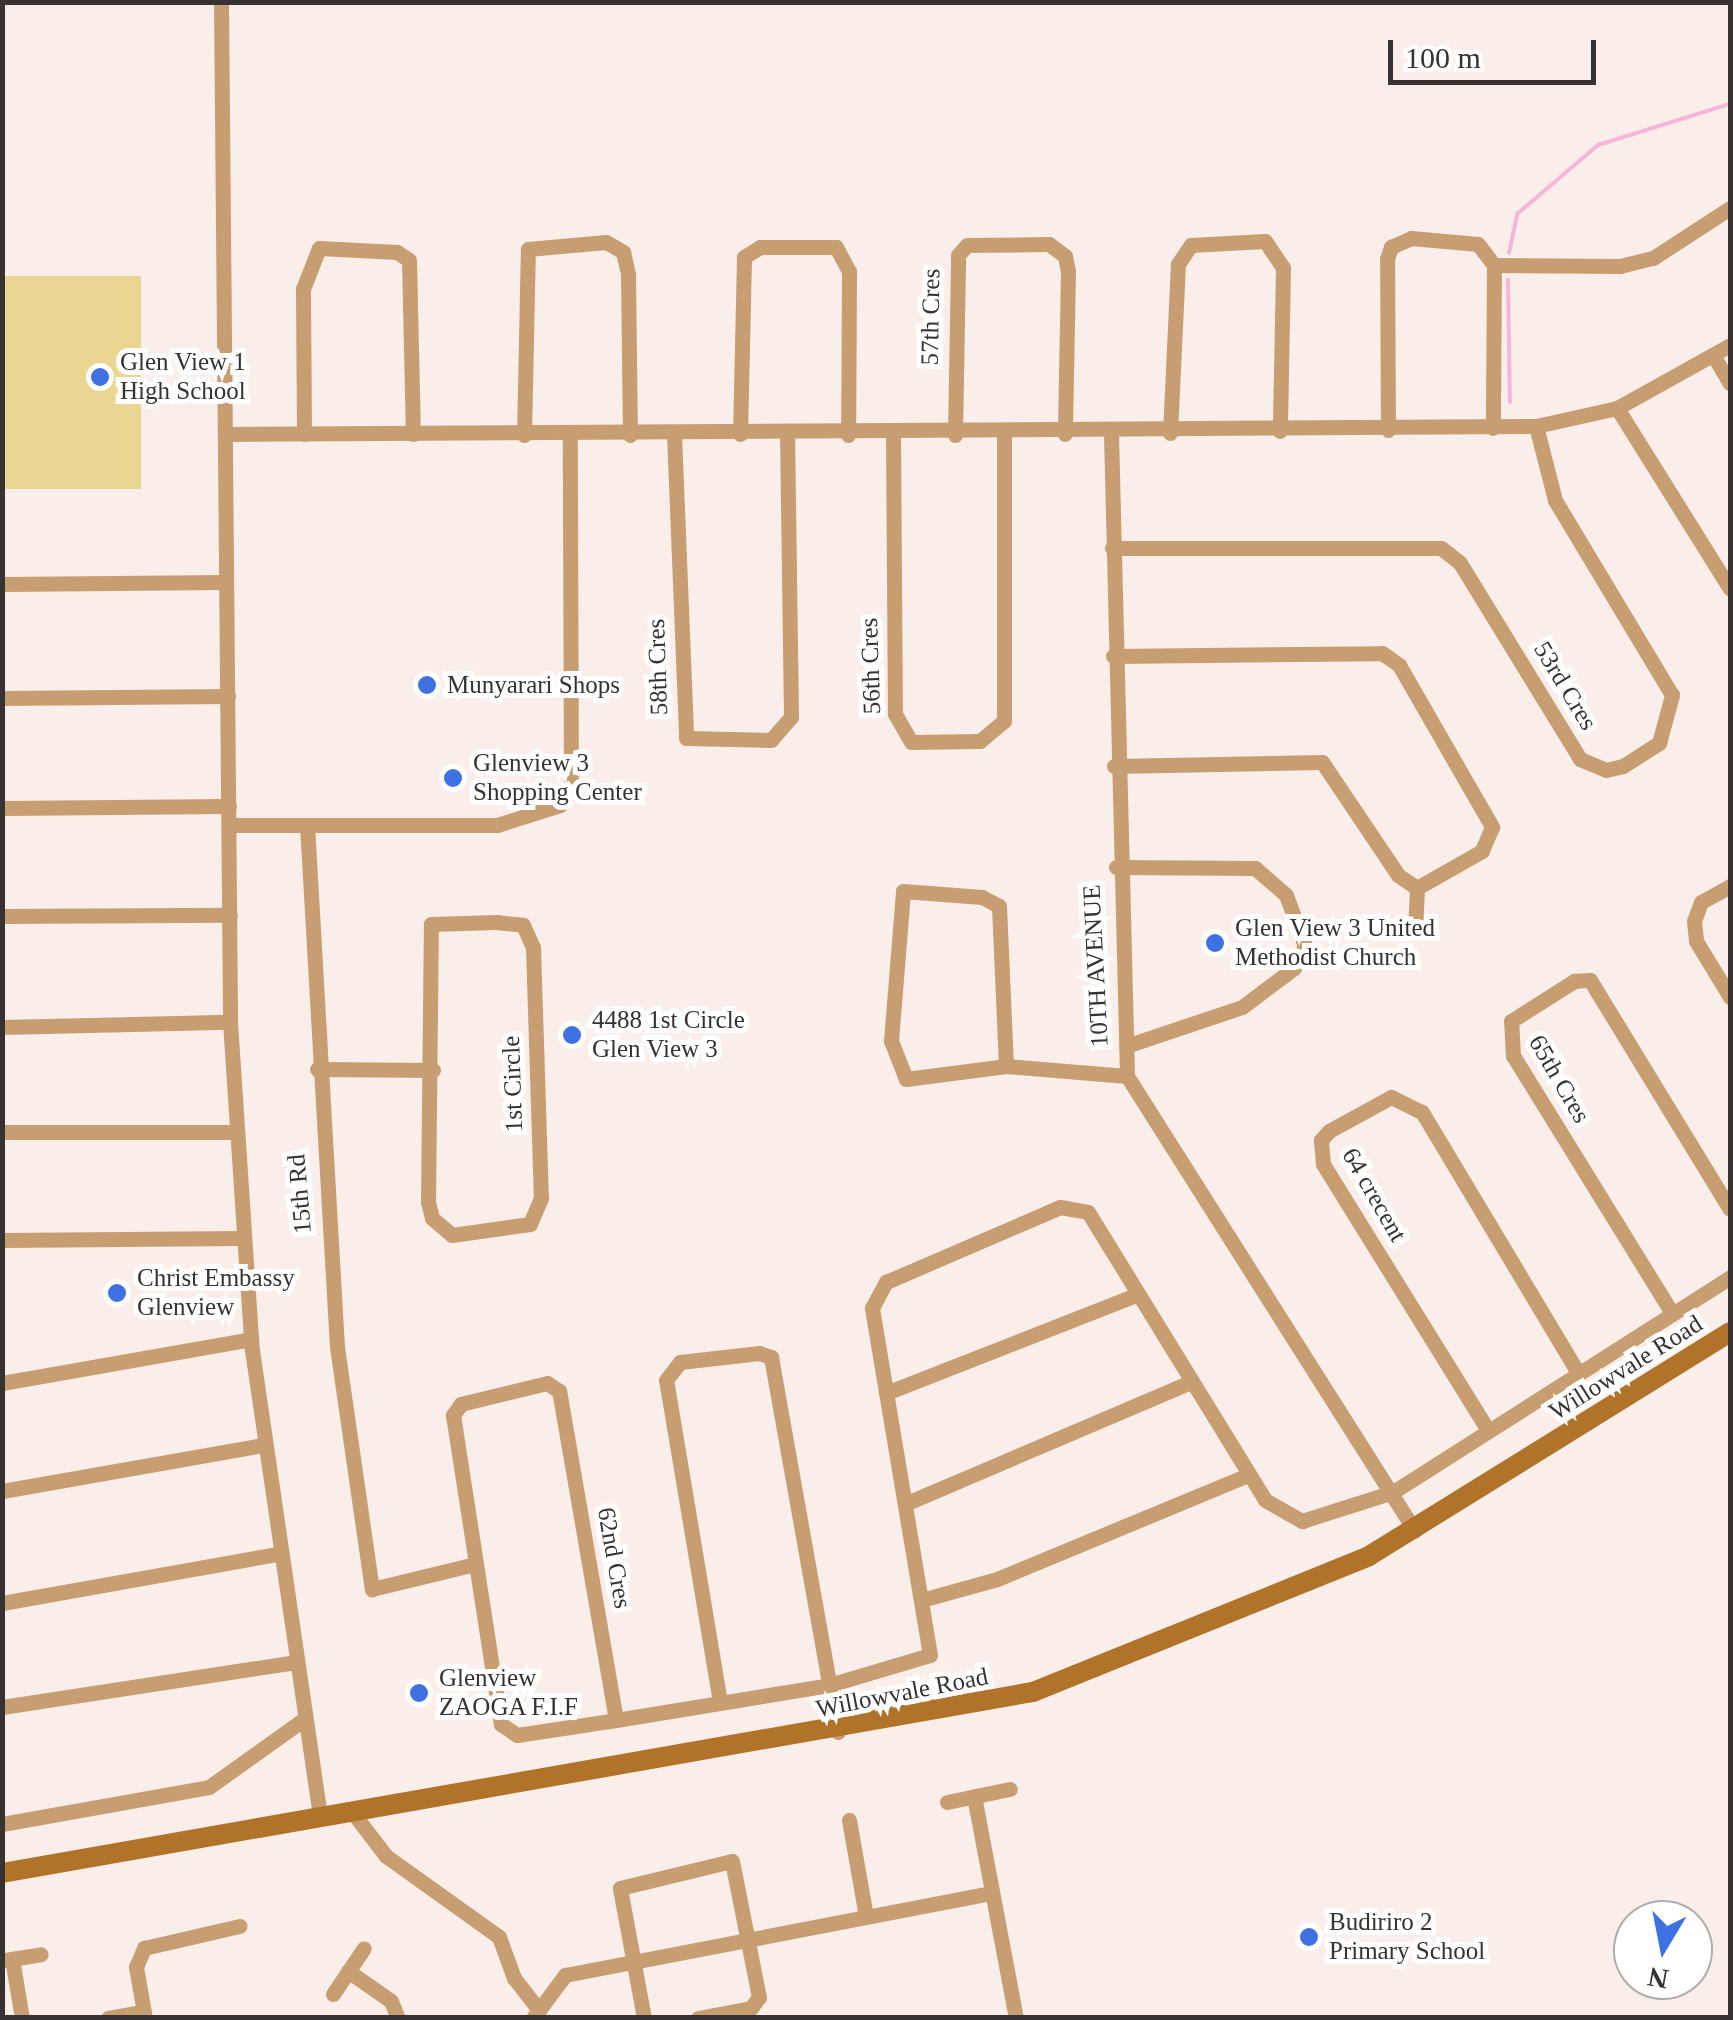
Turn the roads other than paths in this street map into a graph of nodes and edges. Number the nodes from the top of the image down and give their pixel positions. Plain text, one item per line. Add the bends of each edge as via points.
1 (220, 2) edge
2 (1730, 208) edge
3 (1494, 265) junction
4 (1730, 344) edge
5 (1714, 355) junction
6 (1730, 383) edge
7 (1617, 408) junction
8 (1536, 426) junction
9 (1492, 428) junction
10 (1388, 430) junction
11 (1280, 432) junction
12 (1170, 433) junction
13 (225, 434) junction
14 (304, 434) junction
15 (413, 434) junction
16 (524, 434) junction
17 (570, 434) junction
18 (630, 434) junction
19 (674, 434) junction
20 (740, 434) junction
21 (787, 434) junction
22 (848, 434) junction
23 (893, 434) junction
24 (955, 434) junction
25 (1004, 434) junction
26 (1065, 434) junction
27 (1111, 434) junction
28 (1112, 548) junction
29 (225, 582) junction
30 (2, 584) edge
31 (1730, 589) edge
32 (1113, 656) junction
33 (228, 696) junction
34 (2, 698) edge
35 (1114, 766) junction
36 (229, 806) junction
37 (2, 808) edge
38 (307, 824) junction
39 (229, 825) junction
40 (1116, 867) junction
41 (1730, 886) edge
42 (1417, 888) junction
43 (230, 914) junction
44 (2, 916) edge
45 (1415, 932) dead end
46 (1730, 997) edge
47 (230, 1022) junction
48 (2, 1026) edge
49 (1126, 1046) junction
50 (1006, 1066) junction
51 (317, 1069) junction
52 (434, 1070) junction
53 (1127, 1076) junction
54 (2, 1132) edge
55 (237, 1132) junction
56 (1730, 1209) edge
57 (243, 1238) junction
58 (2, 1240) edge
59 (1730, 1277) edge
60 (1136, 1295) junction
61 (1672, 1313) junction
62 (1730, 1332) edge
63 (251, 1339) junction
64 (1577, 1371) junction
65 (2, 1382) edge
66 (1190, 1382) junction
67 (886, 1393) junction
68 (1486, 1427) junction
69 (263, 1445) junction
70 (1248, 1475) junction
71 (2, 1491) edge
72 (1393, 1492) junction
73 (907, 1503) junction
74 (1415, 1531) junction
75 (278, 1554) junction
76 (475, 1564) junction
77 (925, 1599) junction
78 (2, 1603) edge
79 (294, 1662) junction
80 (829, 1685) junction
81 (720, 1702) junction
82 (2, 1707) edge
83 (303, 1720) junction
84 (616, 1720) junction
85 (838, 1732) junction
86 (1010, 1789) dead end
87 (974, 1796) junction
88 (947, 1802) dead end
89 (353, 1813) junction
90 (320, 1817) junction
91 (849, 1820) dead end
92 (2, 1824) edge
93 (2, 1873) edge
94 (990, 1893) junction
95 (865, 1912) junction
96 (239, 1926) dead end
97 (744, 1935) junction
98 (364, 1948) dead end
99 (41, 1954) dead end
100 (630, 1958) junction
101 (7, 1959) edge
102 (348, 1972) junction
103 (333, 1994) dead end
104 (536, 2014) edge
105 (144, 2015) edge
106 (22, 2018) edge
107 (108, 2018) edge
108 (398, 2018) edge
109 (644, 2018) edge
110 (698, 2018) edge
111 (1016, 2018) edge

1 - 13 street
2 - 3 street via 1636,262
3 - 9 street
3 - 10 street via 1464,241 1410,238 1391,247
4 - 5 street
5 - 6 street
5 - 7 street
7 - 8 street
7 - 31 street
8 - 9 street
8 - 28 street, 53rd Cres via 1555,500 1672,695 1659,743 1623,766 1606,770 1580,759 1460,563 1440,548
9 - 10 street
10 - 11 street
11 - 12 street
11 - 12 street via 1283,268 1265,241 1191,244 1178,264
12 - 27 street
13 - 14 street
13 - 29 street
14 - 15 street
14 - 15 street via 303,289 319,248 397,252 409,260
15 - 16 street
16 - 17 street
16 - 18 street via 528,249 606,242 623,252 628,274
17 - 18 street
17 - 38 street via 572,792 560,805 497,825
18 - 19 street
19 - 20 street
19 - 21 street, 58th Cres via 686,738 771,740 791,717
20 - 21 street
20 - 22 street via 744,257 760,247 836,247 849,271
21 - 22 street
22 - 23 street
23 - 24 street
23 - 25 street, 56th Cres via 900,733 912,742 980,742 1004,721
24 - 25 street
24 - 26 street, 57th Cres via 958,254 966,245 1049,244 1065,256 1068,271
25 - 26 street
26 - 27 street
27 - 28 street, 10TH AVENUE
28 - 32 street, 10TH AVENUE
29 - 30 street
29 - 33 street
32 - 35 street, 10TH AVENUE
32 - 42 street via 1372,650 1391,658 1491,816 1482,850
33 - 34 street
33 - 36 street
35 - 40 street, 10TH AVENUE
35 - 42 street via 1322,762 1404,883
36 - 37 street
36 - 39 street
38 - 39 street
38 - 51 street, 15th Rd
39 - 43 street
40 - 49 street, 10TH AVENUE
40 - 49 street via 1254,868 1286,895 1305,946 1294,968 1242,1007
41 - 46 street via 1701,902 1694,921 1696,941
42 - 45 street
43 - 44 street
43 - 47 street
47 - 48 street
47 - 55 street
49 - 53 street, 10TH AVENUE
50 - 50 street via 999,906 982,896 903,890 891,1041 906,1079
50 - 53 street
51 - 52 street
51 - 76 street, 15th Rd via 337,1347 372,1589
52 - 52 street, 1st Circle via 431,924 523,925 533,947 541,1198 530,1224 452,1234 432,1218
53 - 72 street, 10TH AVENUE
54 - 55 street
55 - 57 street
56 - 61 street, 65th Cres via 1590,980 1574,980 1511,1021 1513,1056
57 - 58 street
57 - 63 street
59 - 61 street
60 - 66 street
60 - 67 street
60 - 67 street via 1088,1212 1060,1207 886,1282 872,1308
61 - 64 street
62 - 74 street, Willowvale Road
63 - 65 street
63 - 69 street
64 - 68 street
64 - 68 street, 64 crecent via 1414,1104 1391,1096 1328,1131 1323,1164
66 - 70 street
66 - 73 street
67 - 73 street
68 - 72 street
69 - 71 street
69 - 75 street
70 - 72 street via 1276,1511 1302,1521
70 - 77 street via 997,1579
72 - 74 street, 10TH AVENUE
73 - 77 street
74 - 85 street, Willowvale Road via 1282,1596 1033,1692
75 - 78 street
75 - 79 street
76 - 84 street, 62nd Cres via 506,1733
76 - 84 street, 62nd Cres via 454,1411 555,1385
77 - 80 street via 930,1655
79 - 82 street
79 - 83 street
80 - 81 street
80 - 81 street via 772,1356 680,1362 668,1368 666,1388
80 - 85 street
81 - 84 street
83 - 90 street
83 - 92 street via 210,1786
85 - 89 street, Willowvale Road
86 - 87 street
87 - 88 street
87 - 94 street
89 - 90 street, Willowvale Road
89 - 104 street via 386,1856 499,1937
90 - 93 street, Willowvale Road
91 - 95 street
94 - 95 street
94 - 111 street
95 - 97 street
96 - 105 street via 144,1948 136,1967
97 - 100 street
97 - 100 street via 738,1866 720,1862 620,1888
97 - 110 street via 756,2005
98 - 102 street
99 - 101 street
100 - 104 street via 565,1974
100 - 109 street
101 - 106 street
102 - 103 street
102 - 108 street via 391,2001
105 - 107 street

